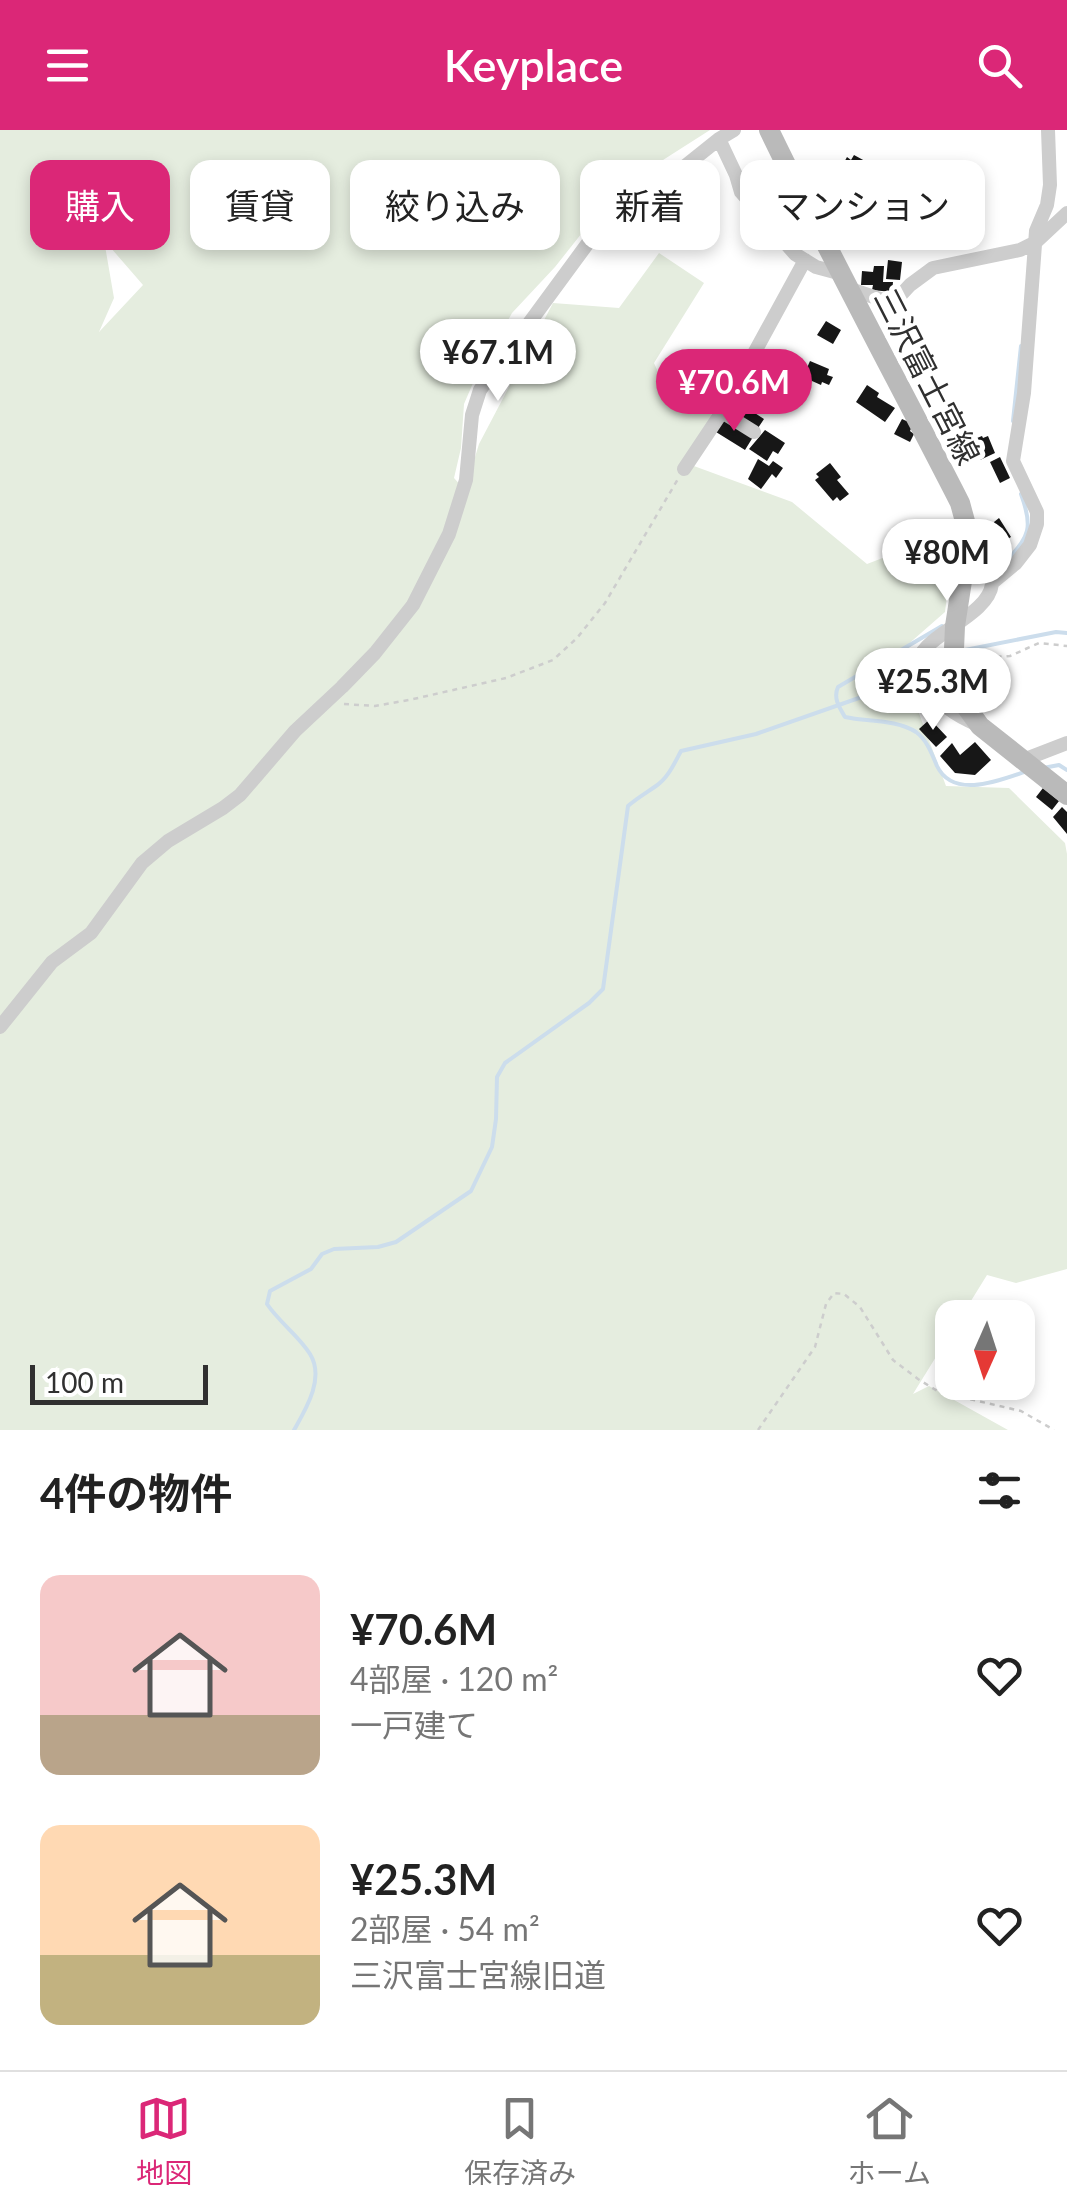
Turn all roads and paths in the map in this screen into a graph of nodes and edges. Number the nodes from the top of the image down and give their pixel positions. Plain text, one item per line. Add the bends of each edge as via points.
1 (734, 130) edge
2 (769, 130) edge
3 (1048, 130) edge
4 (719, 139) junction
5 (1067, 213) edge
6 (1036, 242) junction
7 (804, 260) junction
8 (846, 281) junction
9 (722, 412) junction
10 (754, 432) dead end
11 (684, 469) joint
12 (967, 523) junction
13 (992, 582) junction
14 (955, 626) junction
15 (1067, 646) edge
16 (968, 664) dead end
17 (326, 702) junction
18 (980, 726) junction
19 (1067, 744) edge
20 (1030, 766) junction
21 (1067, 795) edge
22 (0, 1027) edge
23 (758, 1430) edge
24 (1054, 1430) edge

1 - 4 street
2 - 8 main road, 三沢富士宮線
3 - 6 street via 1050,185
4 - 7 street via 741,192
4 - 17 street via 684,168 632,195 599,228 480,390 466,480 449,534 413,606
5 - 6 street
6 - 8 street via 933,268 898,298 882,300
6 - 13 street via 1013,460 1037,524 1030,545
7 - 8 street
7 - 9 street
8 - 12 main road, 三沢富士宮線
9 - 10 street
9 - 11 street
11 - 17 path via 606,603 553,660 409,700 376,706
12 - 13 street
12 - 14 main road, 三沢富士宮線
13 - 14 street via 982,604
14 - 18 main road, 三沢富士宮線 via 954,672
14 - 18 street via 920,655 922,675 942,704
15 - 16 path via 1038,643
17 - 22 street via 240,795 142,864 92,933 52,962
18 - 20 main road, 三沢富士宮線
19 - 20 street
20 - 21 main road, 三沢富士宮線
23 - 24 path via 815,1347 834,1293 860,1307 893,1360 918,1379 939,1392 1020,1411

